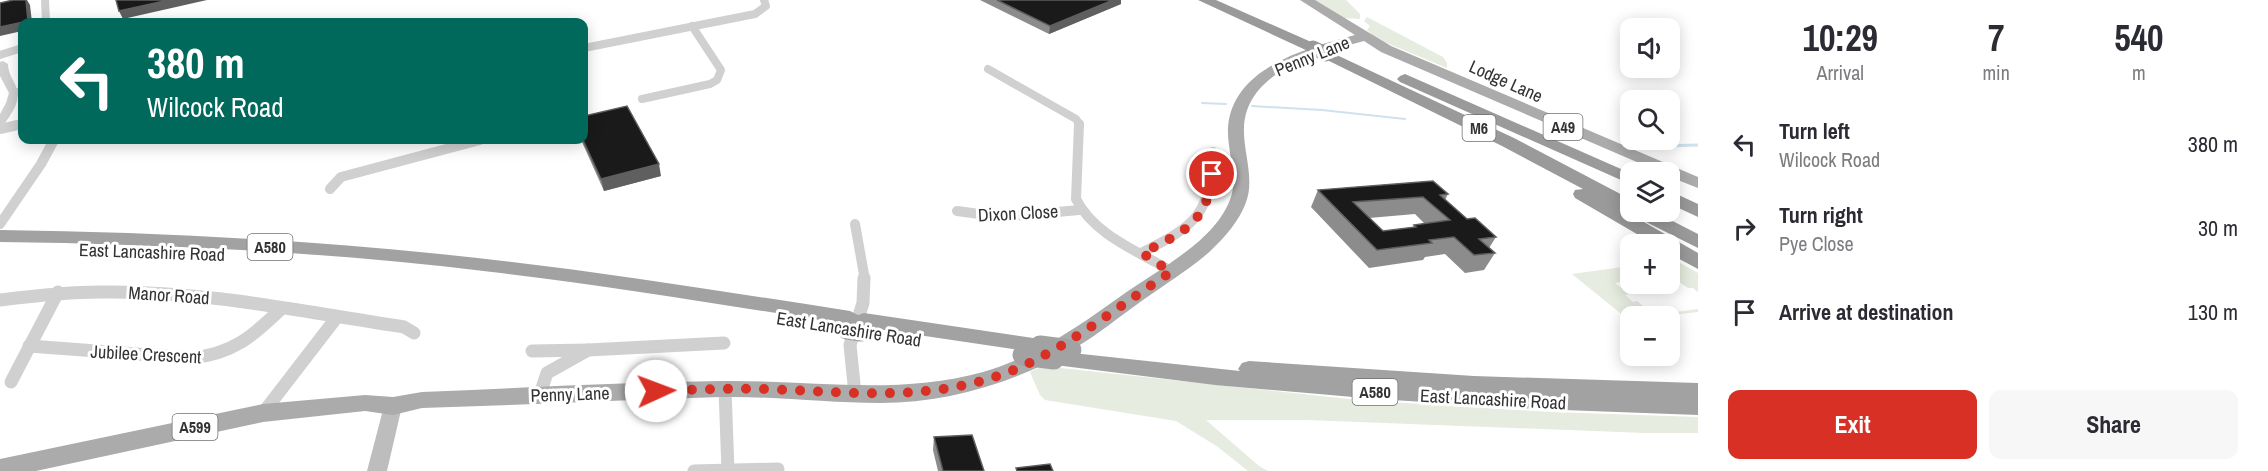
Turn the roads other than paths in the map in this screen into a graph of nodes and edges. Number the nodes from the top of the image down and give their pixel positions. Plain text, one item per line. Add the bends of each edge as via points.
1 (45, 0) edge
2 (764, 0) edge
3 (1205, 0) edge
4 (1225, 0) edge
5 (1306, 0) edge
6 (46, 18) edge
7 (1343, 24) junction
8 (692, 26) junction
9 (1364, 37) junction
10 (588, 47) edge
11 (1328, 48) junction
12 (1386, 49) junction
13 (18, 51) edge
14 (1, 61) edge
15 (1368, 64) junction
16 (988, 69) dead end
17 (3, 78) edge
18 (18, 92) edge
19 (642, 99) dead end
20 (1424, 102) junction
21 (0, 123) edge
22 (18, 125) edge
23 (0, 129) edge
24 (52, 144) edge
25 (465, 144) edge
26 (1216, 156) dead end
27 (1620, 174) edge
28 (1698, 183) edge
29 (330, 189) dead end
30 (1620, 189) edge
31 (1620, 201) edge
32 (1680, 202) edge
33 (1080, 210) junction
34 (957, 211) dead end
35 (1698, 211) edge
36 (1680, 220) edge
37 (1660, 222) edge
38 (855, 225) dead end
39 (2, 229) edge
40 (1698, 230) edge
41 (1650, 234) edge
42 (1698, 242) edge
43 (0, 249) edge
44 (1680, 251) edge
45 (1142, 253) junction
46 (1698, 262) edge
47 (1171, 272) junction
48 (543, 278) junction
49 (58, 292) junction
50 (0, 300) edge
51 (282, 308) junction
52 (337, 317) junction
53 (414, 333) dead end
54 (724, 343) dead end
55 (29, 346) junction
56 (588, 350) junction
57 (532, 351) dead end
58 (1047, 353) junction
59 (11, 382) dead end
60 (725, 389) junction
61 (1698, 391) edge
62 (540, 394) junction
63 (855, 394) junction
64 (393, 406) junction
65 (1698, 406) edge
66 (263, 413) junction
67 (0, 469) edge
68 (778, 469) dead end
69 (728, 470) edge
70 (377, 471) edge
71 (694, 471) edge

1 - 6 street
2 - 8 street via 766,6 755,14
3 - 11 highway, M6
4 - 11 highway, M6
5 - 7 main road, Lodge Lane / A49
7 - 9 main road, Lodge Lane / A49
7 - 11 main road via 1347,34
8 - 10 street
8 - 19 street via 721,70 717,80
9 - 11 main road, Penny Lane / A599
9 - 12 main road, Lodge Lane / A49
11 - 12 main road via 1357,43
11 - 15 highway, M6
11 - 20 highway, M6
11 - 47 main road, Penny Lane / A599 via 1280,67 1250,89 1237,120 1241,188 1236,207 1217,234
12 - 28 main road, Lodge Lane / A49
13 - 14 street
14 - 17 street
15 - 27 highway
15 - 30 highway, M6
16 - 33 street via 1076,119 1080,125 1076,199
17 - 18 street
18 - 21 street
20 - 31 highway, M6
20 - 41 highway
22 - 23 street
24 - 39 street
25 - 29 street via 342,177
26 - 45 street via 1205,209 1184,231
32 - 35 highway
33 - 34 street, Dixon Close via 1004,216
33 - 45 street via 1090,221
36 - 40 highway
37 - 42 highway
38 - 63 street via 864,287 863,303 850,339
39 - 48 highway, East Lancashire Road / A580 via 37,237 294,248 442,261
43 - 48 highway, East Lancashire Road / A580 via 286,258
44 - 46 highway
45 - 47 street
47 - 63 main road, Penny Lane / A599 via 1068,343 1020,367 987,379 922,392
48 - 58 highway, East Lancashire Road / A580
49 - 50 street, Manor Road
49 - 51 street, Manor Road via 146,292
49 - 55 street
51 - 52 street, Manor Road
51 - 55 street, Jubilee Crescent via 250,339 211,357
52 - 53 street, Manor Road via 404,327
52 - 66 street
54 - 56 street
55 - 59 street
56 - 57 street
56 - 62 street via 547,373
58 - 61 highway, East Lancashire Road / A580 via 1402,381 1563,390
58 - 65 highway, East Lancashire Road / A580 via 1230,380 1391,393
60 - 62 main road, Penny Lane / A599
60 - 63 main road, Penny Lane / A599
60 - 69 street
62 - 64 main road, Penny Lane / A599 via 422,400
64 - 66 main road, Penny Lane / A599 via 365,403
64 - 70 main road
66 - 67 main road, Penny Lane / A599
68 - 69 street
69 - 71 street

